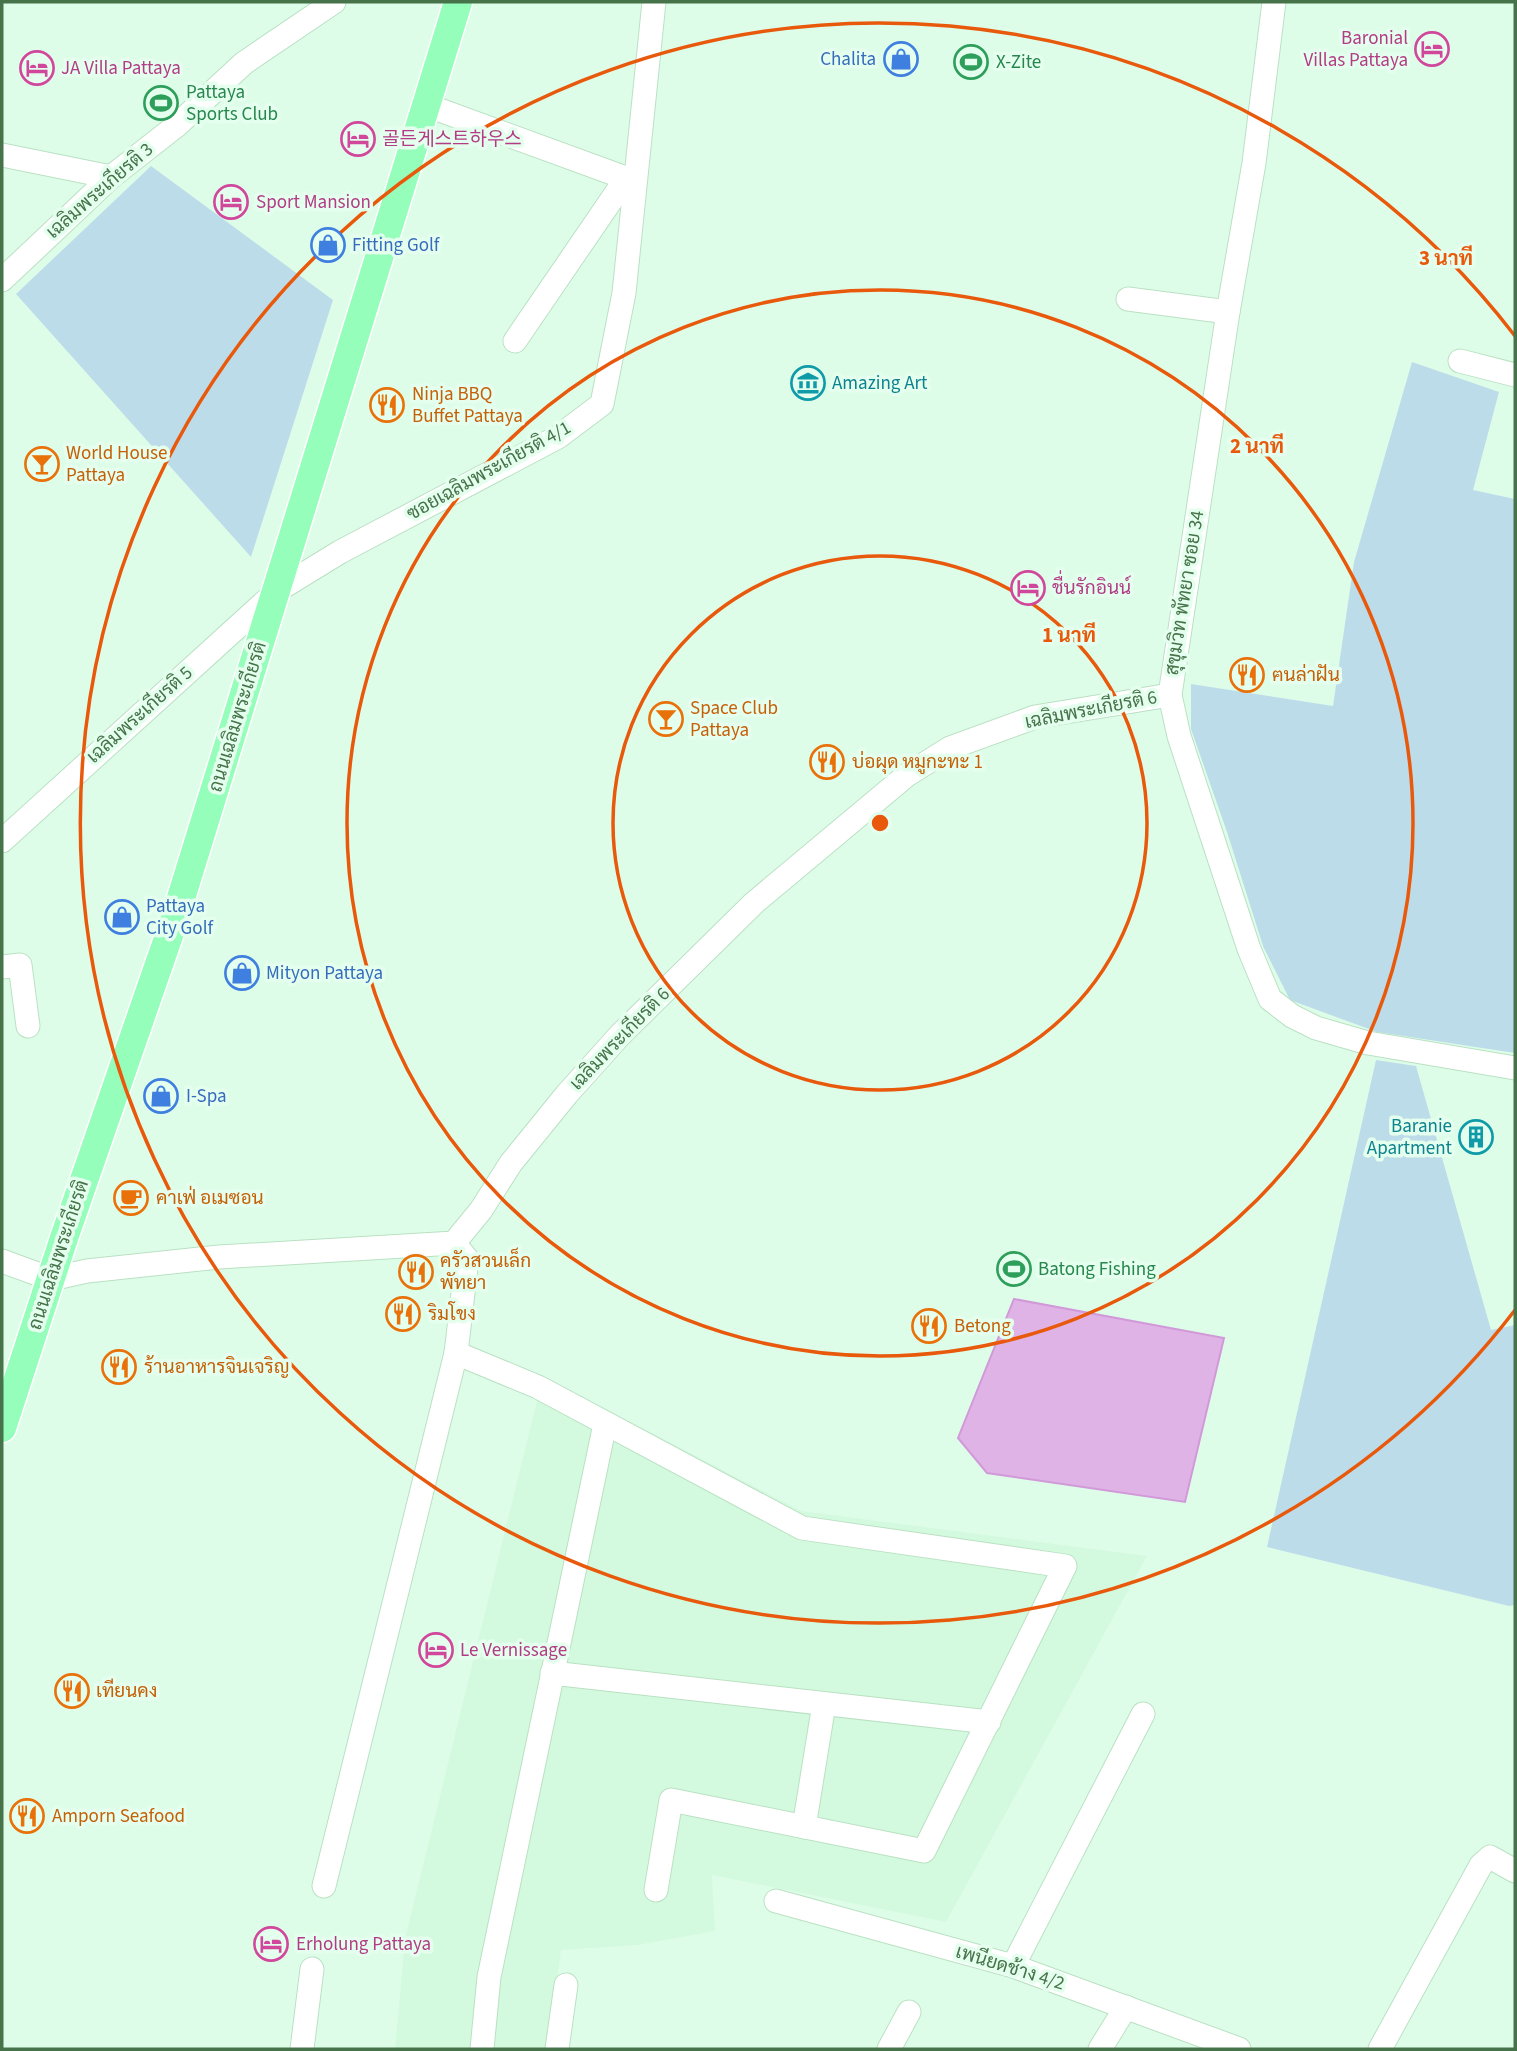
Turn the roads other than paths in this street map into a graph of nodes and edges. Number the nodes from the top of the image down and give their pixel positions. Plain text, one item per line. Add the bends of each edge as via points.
1 (334, 2) edge
2 (458, 2) edge
3 (654, 2) edge
4 (1274, 2) edge
5 (426, 105) junction
6 (2, 155) edge
7 (111, 177) junction
8 (629, 181) junction
9 (2, 281) edge
10 (1128, 299) dead end
11 (1228, 312) junction
12 (515, 341) dead end
13 (1460, 361) dead end
14 (1515, 375) edge
15 (278, 590) junction
16 (1170, 695) junction
17 (2, 841) edge
18 (2, 967) edge
19 (28, 1026) dead end
20 (1515, 1068) edge
21 (454, 1242) junction
22 (2, 1261) edge
23 (51, 1279) junction
24 (456, 1353) junction
25 (605, 1424) junction
26 (2, 1428) edge
27 (551, 1673) junction
28 (824, 1704) junction
29 (1143, 1714) dead end
30 (989, 1722) junction
31 (804, 1827) junction
32 (1515, 1871) edge
33 (324, 1886) dead end
34 (656, 1890) dead end
35 (776, 1901) dead end
36 (1013, 1966) junction
37 (312, 1969) dead end
38 (566, 1985) dead end
39 (1126, 2007) junction
40 (909, 2012) dead end
41 (302, 2049) edge
42 (482, 2049) edge
43 (557, 2049) edge
44 (889, 2049) edge
45 (1100, 2049) edge
46 (1239, 2049) edge
47 (1380, 2049) edge

1 - 7 street, เฉลิมพระเกียรติ 3 via 244,63 176,126
2 - 5 main road, ถนนเฉลิมพระเกียรติ
3 - 8 street, ซอยเฉลิมพระเกียรติ 4/1
4 - 11 street, สุขุมวิท พัทยา ซอย 34 via 1254,163
5 - 8 street
5 - 15 main road, ถนนเฉลิมพระเกียรติ
6 - 7 street
7 - 9 street, เฉลิมพระเกียรติ 3
8 - 12 street
8 - 15 street, ซอยเฉลิมพระเกียรติ 4/1 via 624,293 602,404 558,437 340,552
10 - 11 street
11 - 16 street, สุขุมวิท พัทยา ซอย 34
13 - 14 street
15 - 17 street, เฉลิมพระเกียรติ 5
15 - 23 main road, ถนนเฉลิมพระเกียรติ via 173,924
16 - 20 street, สุขุมวิท พัทยา ซอย 34 via 1179,736 1270,999 1316,1028 1355,1039
16 - 21 street, เฉลิมพระเกียรติ 6 via 1035,717 950,748 907,775 754,903 620,1035 511,1163
18 - 19 street via 20,965
21 - 23 street via 219,1256 87,1270
21 - 24 street via 467,1259
22 - 23 street
23 - 26 main road, ถนนเฉลิมพระเกียรติ
24 - 25 street via 538,1387
24 - 33 street
25 - 27 street
25 - 30 street via 802,1528 1065,1566
27 - 28 street
27 - 42 street via 489,1977
28 - 30 street
28 - 31 street
29 - 36 street
30 - 31 street via 924,1851
31 - 34 street via 671,1800
32 - 47 street via 1490,1857 1481,1865
35 - 36 street, เพนียดช้าง 4/2
36 - 39 street, เพนียดช้าง 4/2
37 - 41 street
38 - 43 street
39 - 45 street
39 - 46 street, เพนียดช้าง 4/2
40 - 44 street

